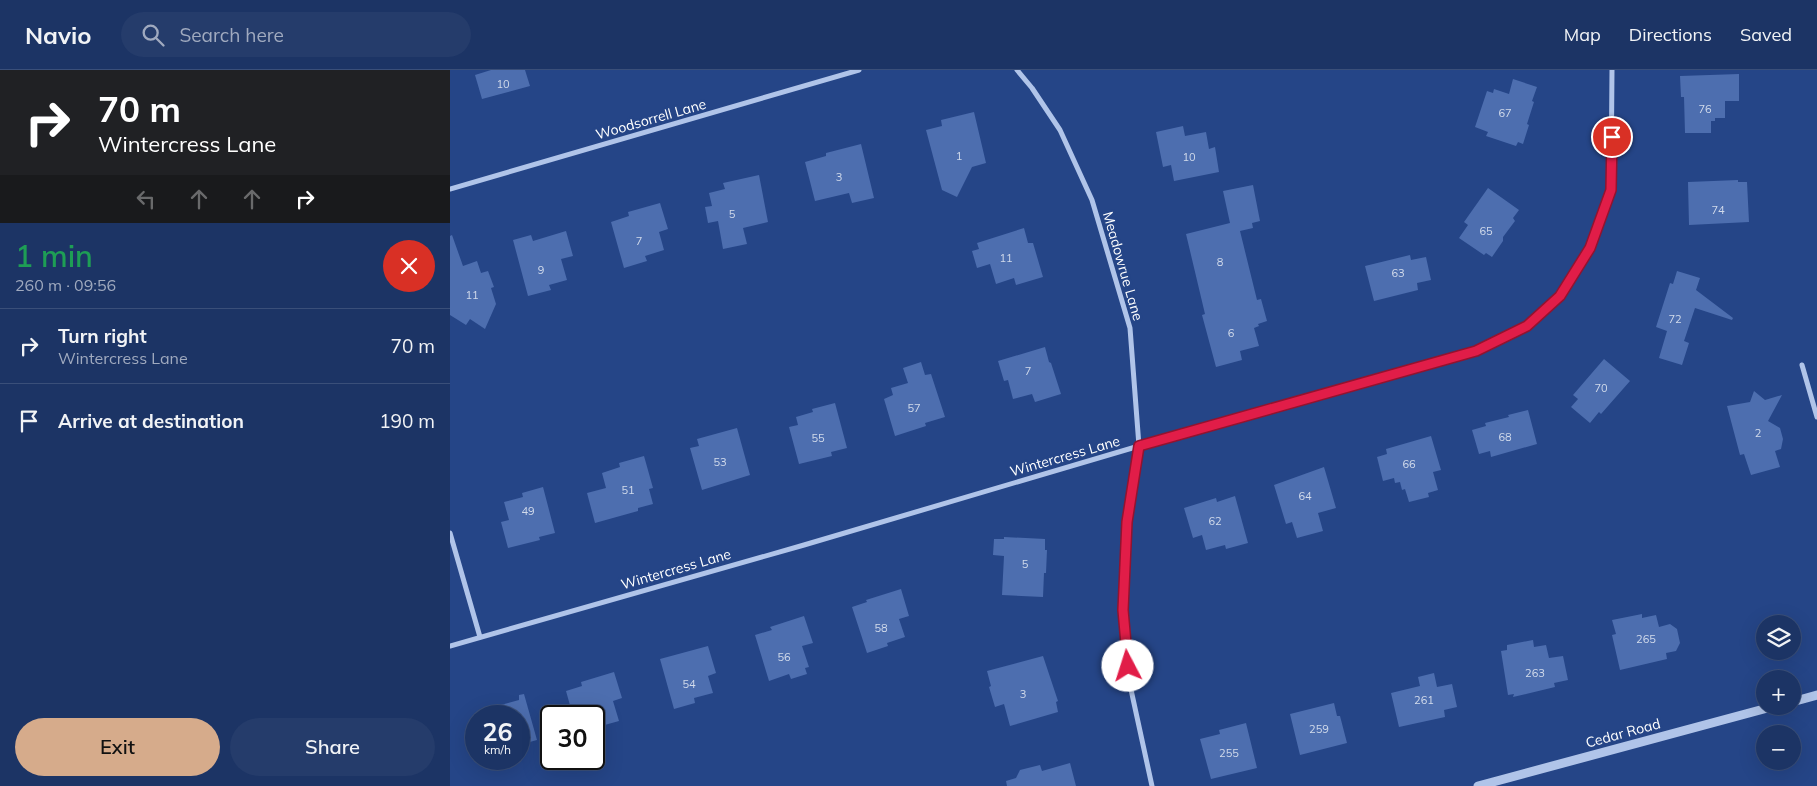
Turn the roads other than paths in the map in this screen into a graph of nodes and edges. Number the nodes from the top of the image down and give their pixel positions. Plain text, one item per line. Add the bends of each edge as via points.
1 (859, 70) edge
2 (1017, 70) edge
3 (1612, 70) edge
4 (450, 189) edge
5 (1802, 365) dead end
6 (1817, 417) edge
7 (1139, 446) junction
8 (450, 533) edge
9 (480, 637) junction
10 (450, 646) edge
11 (1817, 695) edge
12 (1801, 699) edge
13 (1756, 711) edge
14 (1152, 786) edge
15 (1478, 786) edge

1 - 4 street, Woodsorrell Lane
2 - 7 street, Meadowrue Lane via 1060,130 1092,200 1130,328
3 - 7 street, Wintercress Lane via 1611,190 1590,248 1560,296 1527,326 1476,351
5 - 6 street
7 - 9 street, Wintercress Lane
7 - 14 street, Meadowrue Lane via 1127,522 1123,610 1130,685
8 - 9 street
9 - 10 street, Wintercress Lane
11 - 12 street
13 - 15 street, Cedar Road

